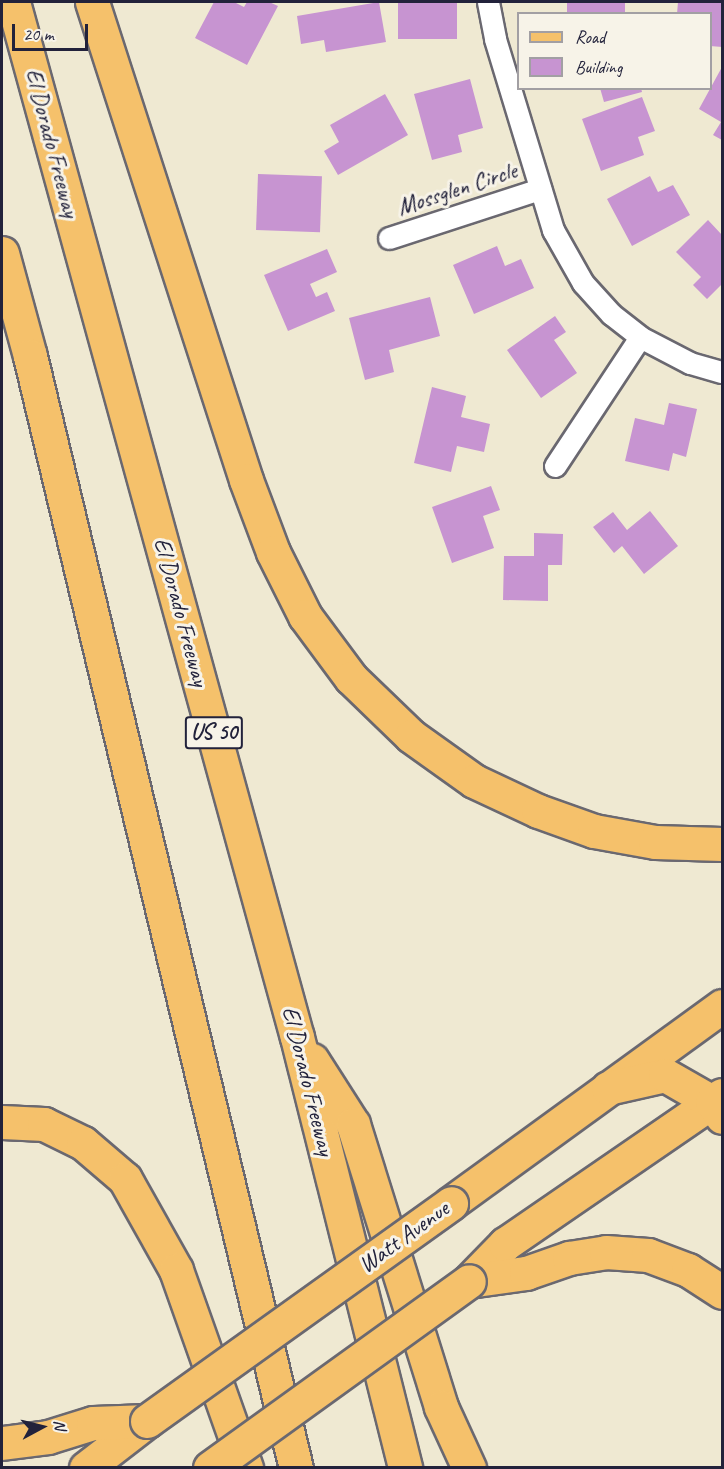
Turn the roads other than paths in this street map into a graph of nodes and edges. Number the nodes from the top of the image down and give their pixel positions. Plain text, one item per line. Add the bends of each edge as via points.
1 (13, 2) edge
2 (92, 2) edge
3 (488, 2) edge
4 (540, 189) junction
5 (389, 238) dead end
6 (2, 253) edge
7 (640, 338) junction
8 (723, 372) edge
9 (555, 466) dead end
10 (723, 844) edge
11 (723, 1006) edge
12 (297, 1036) junction
13 (608, 1088) junction
14 (719, 1104) edge
15 (2, 1122) edge
16 (469, 1281) junction
17 (723, 1293) edge
18 (147, 1421) junction
19 (2, 1443) edge
20 (86, 1467) edge
21 (210, 1467) edge
22 (246, 1467) edge
23 (296, 1467) edge
24 (405, 1467) edge
25 (469, 1467) edge

1 - 12 main road, El Dorado Freeway / US 50
2 - 10 main road via 246,480 273,552 305,616 351,678 420,742 474,781 538,811 594,831 655,842
3 - 4 street, Mossglen Circle via 495,39
4 - 5 street, Mossglen Circle
4 - 7 street, Mossglen Circle via 562,248 583,283 610,314
6 - 23 main road via 33,368
7 - 8 street, Mossglen Circle via 690,363
7 - 9 street
11 - 13 main road, Watt Avenue
12 - 24 main road, El Dorado Freeway / US 50
12 - 25 main road via 353,1124 441,1407
13 - 14 main road via 665,1075
13 - 18 main road, Watt Avenue, bridge
14 - 16 main road via 506,1244
15 - 22 main road via 44,1124 83,1143 125,1179 177,1270
16 - 17 main road via 526,1273 568,1258 606,1252 648,1255 688,1270
16 - 21 main road, bridge
18 - 19 main road via 93,1423 48,1437
18 - 20 main road, Watt Avenue

